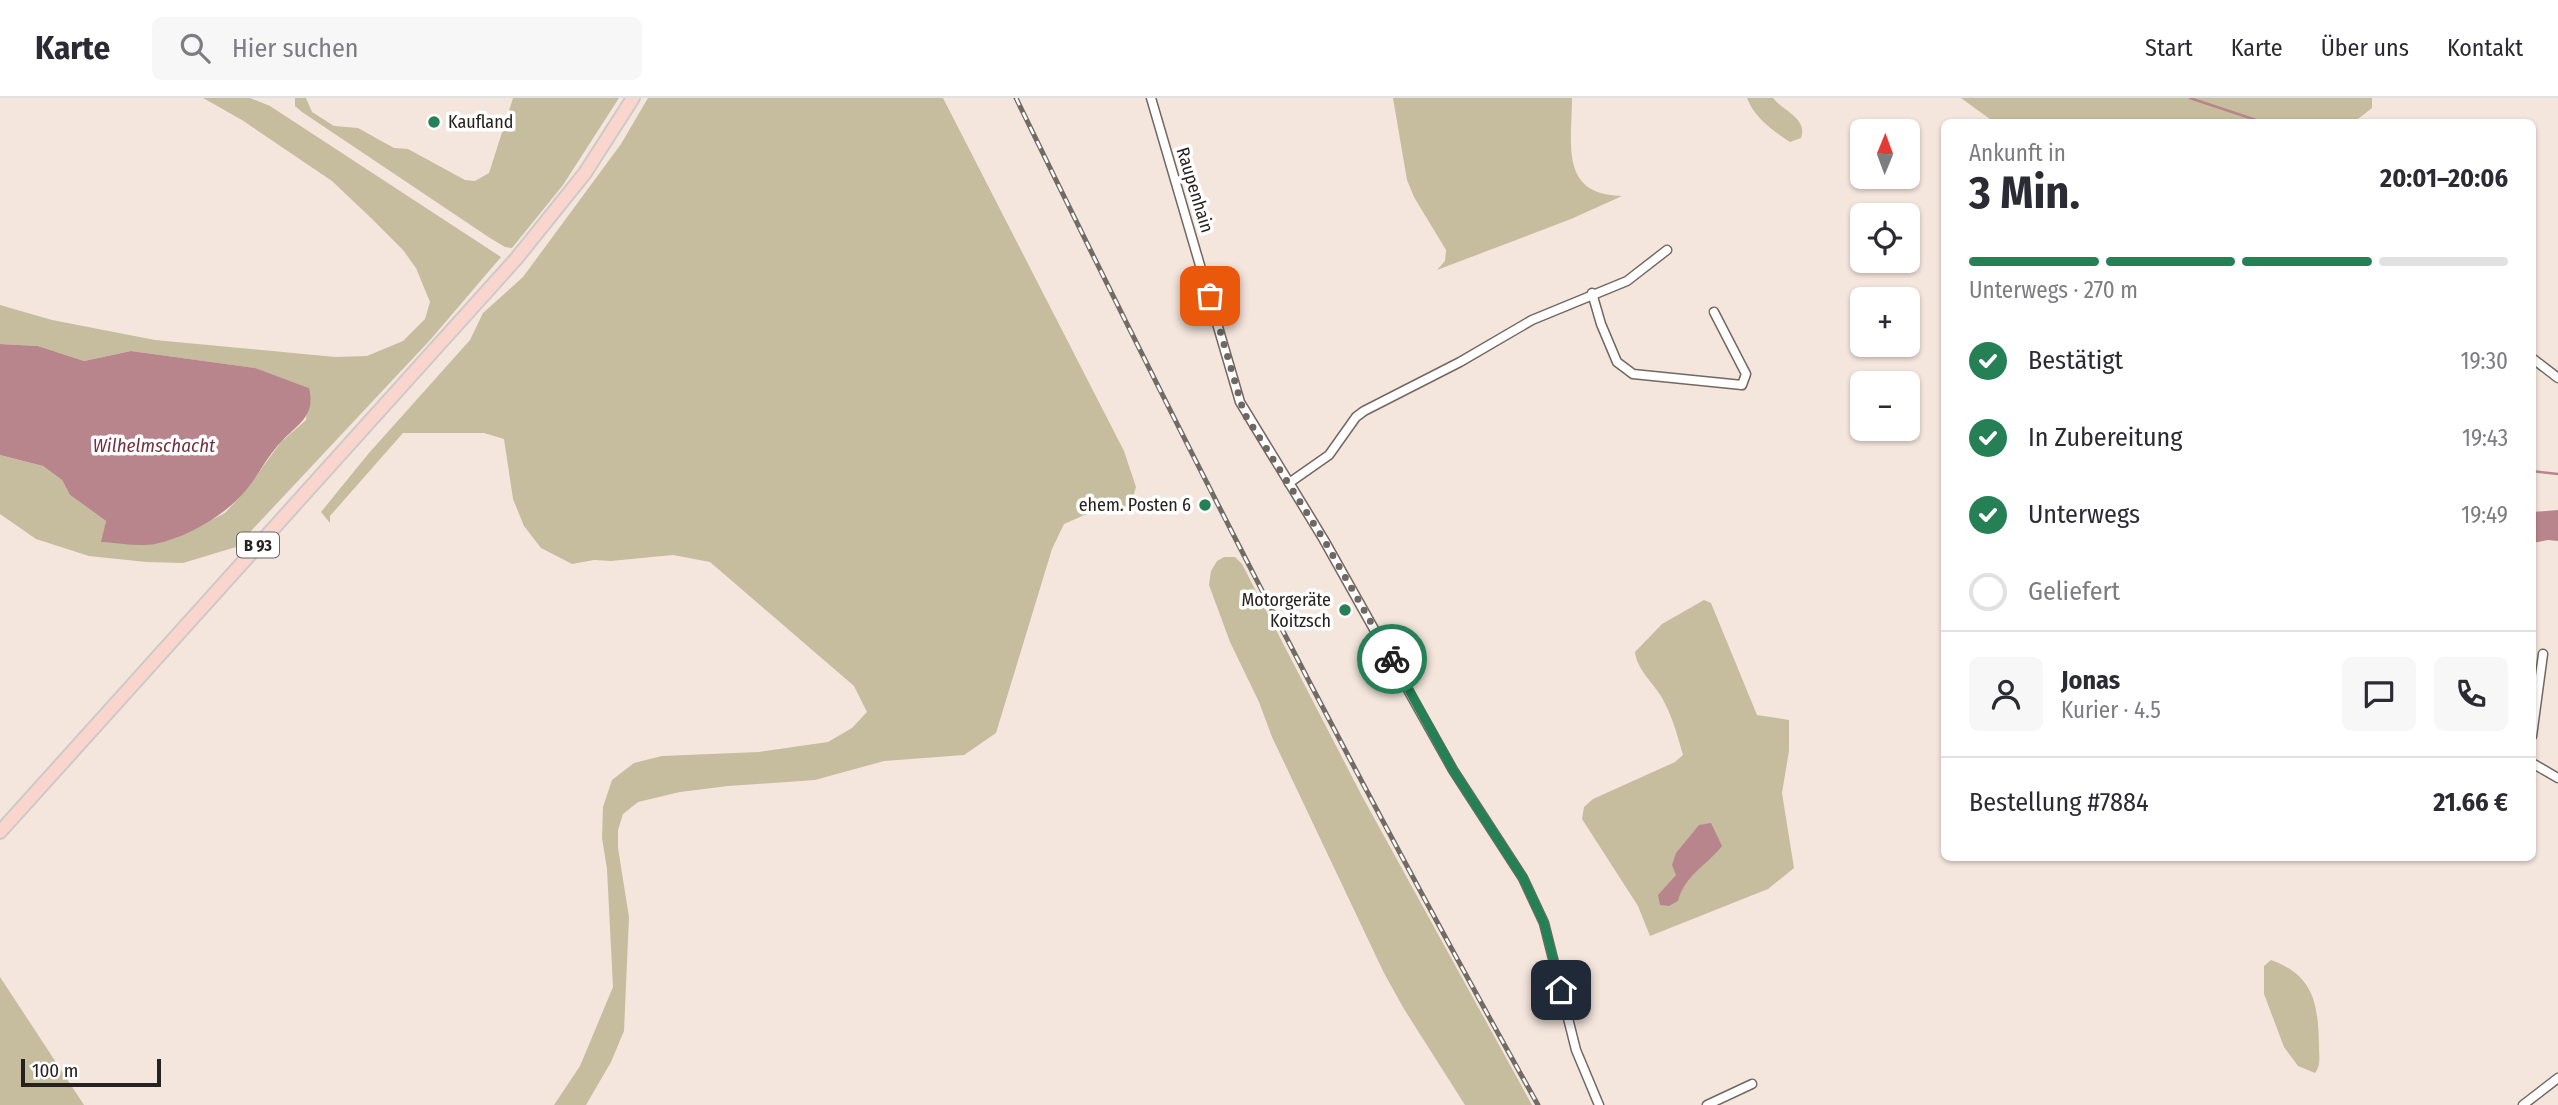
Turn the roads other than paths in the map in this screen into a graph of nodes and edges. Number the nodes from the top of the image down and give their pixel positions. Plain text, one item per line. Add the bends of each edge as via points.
1 (633, 98) edge
2 (1151, 98) edge
3 (1667, 250) dead end
4 (1592, 293) junction
5 (1714, 312) dead end
6 (2536, 361) edge
7 (2558, 378) edge
8 (1289, 484) junction
9 (2543, 654) dead end
10 (2536, 706) edge
11 (2536, 765) edge
12 (2558, 778) edge
13 (0, 832) edge
14 (2558, 1078) edge
15 (1752, 1084) dead end
16 (1599, 1105) edge
17 (1707, 1105) edge
18 (2523, 1105) edge

1 - 13 main road, B 93 via 585,173 516,258
2 - 8 street, Raupenhain via 1240,402
3 - 4 street via 1627,281
4 - 5 street via 1617,362 1633,374 1742,385 1746,374
4 - 8 street via 1532,320 1364,411 1329,455
6 - 7 street
8 - 16 street, Raupenhain via 1538,909 1576,1051
9 - 10 street
11 - 12 street
14 - 18 street
15 - 17 street

